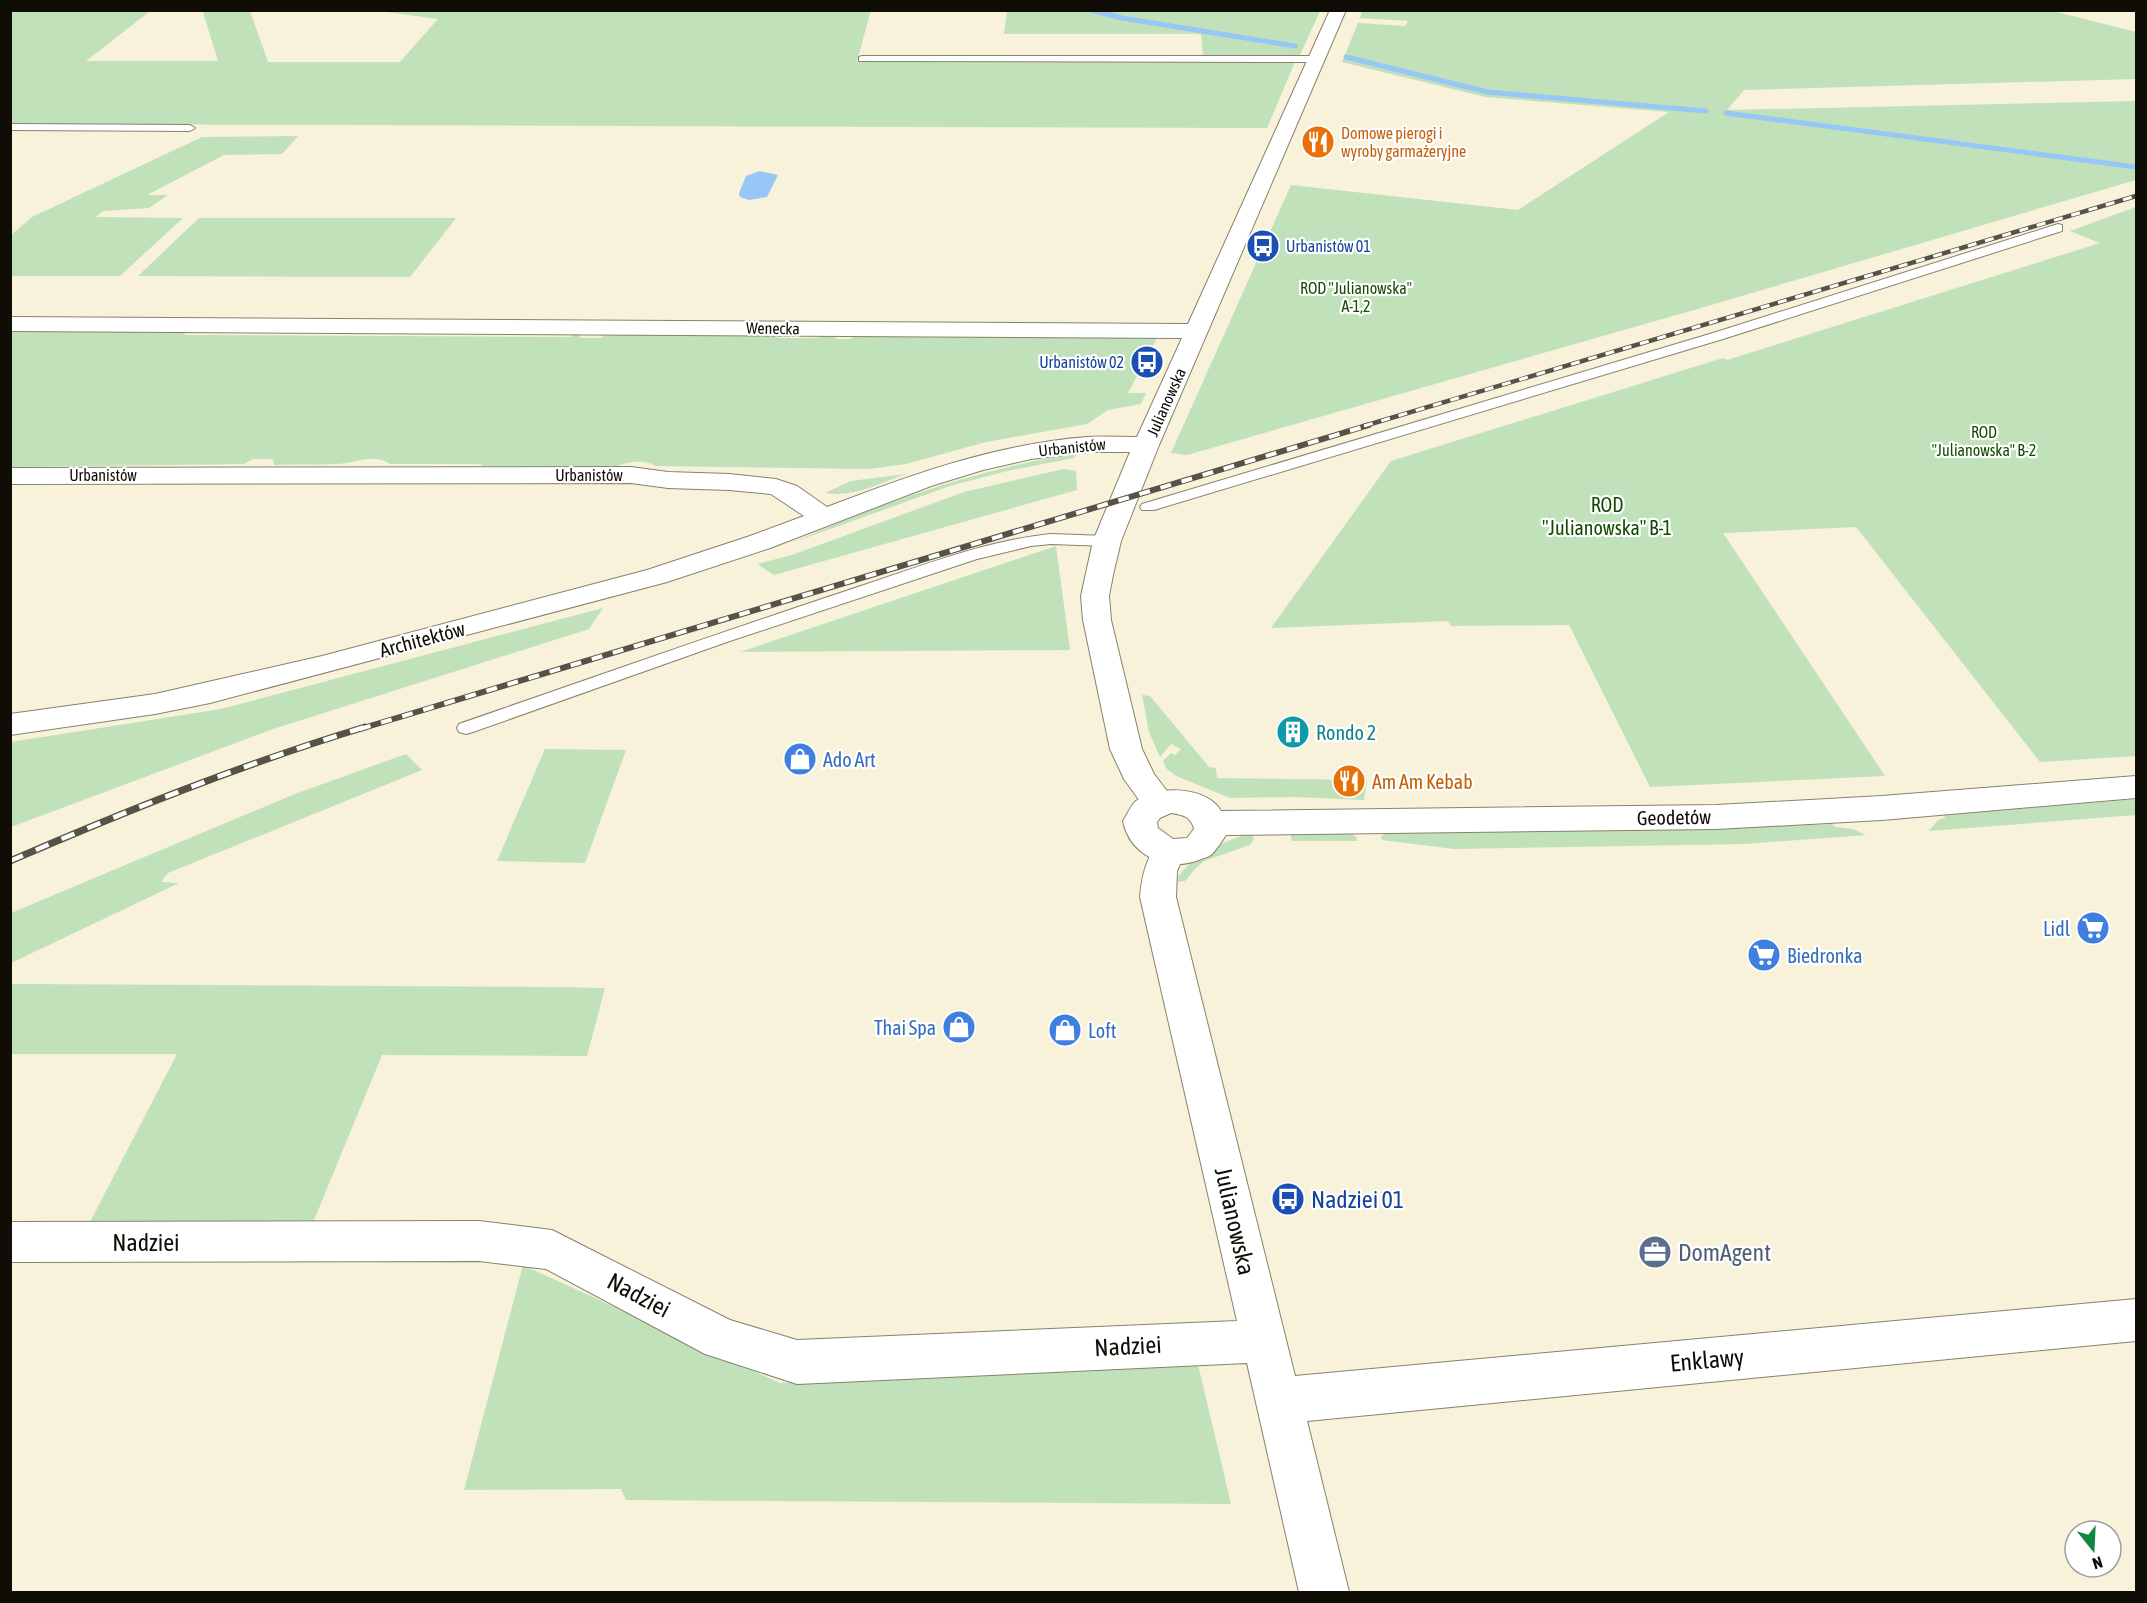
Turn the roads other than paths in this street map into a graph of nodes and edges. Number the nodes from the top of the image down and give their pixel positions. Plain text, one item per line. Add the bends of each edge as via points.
1 (1338, 10) edge
2 (862, 59) dead end
3 (1317, 60) junction
4 (10, 127) edge
5 (190, 128) dead end
6 (2058, 228) dead end
7 (10, 324) edge
8 (1197, 331) junction
9 (1146, 445) junction
10 (10, 476) edge
11 (1148, 507) dead end
12 (823, 517) junction
13 (1107, 541) junction
14 (10, 725) edge
15 (466, 728) dead end
16 (2136, 787) edge
17 (1159, 803) junction
18 (1211, 823) junction
19 (1170, 851) junction
20 (10, 1242) edge
21 (2136, 1320) edge
22 (1264, 1341) junction
23 (1277, 1401) junction
24 (1323, 1593) edge

1 - 3 street, Julianowska
2 - 3 lane
3 - 8 street, Julianowska
4 - 5 lane
6 - 11 lane
7 - 8 street, Wenecka
8 - 9 street, Julianowska
9 - 12 street, Urbanistów via 1077,444 1017,454 927,478
9 - 13 street, Julianowska
10 - 12 street, Urbanistów via 631,475 776,488
12 - 14 street, Architektów via 705,562 321,666 166,702
13 - 15 lane via 1051,539 971,556
13 - 17 street, Julianowska via 1095,596 1097,620 1128,756
16 - 18 street, Geodetów via 1887,808 1716,817
17 - 18 street via 1191,804 1207,815
17 - 19 street via 1143,814 1140,830 1150,844
18 - 19 street via 1211,831 1201,846
19 - 22 street, Julianowska via 1160,871 1158,897
20 - 22 street, Nadziei via 479,1241 552,1250 722,1339 797,1362
21 - 23 street, Enklawy
22 - 23 street, Julianowska
23 - 24 street, Julianowska

